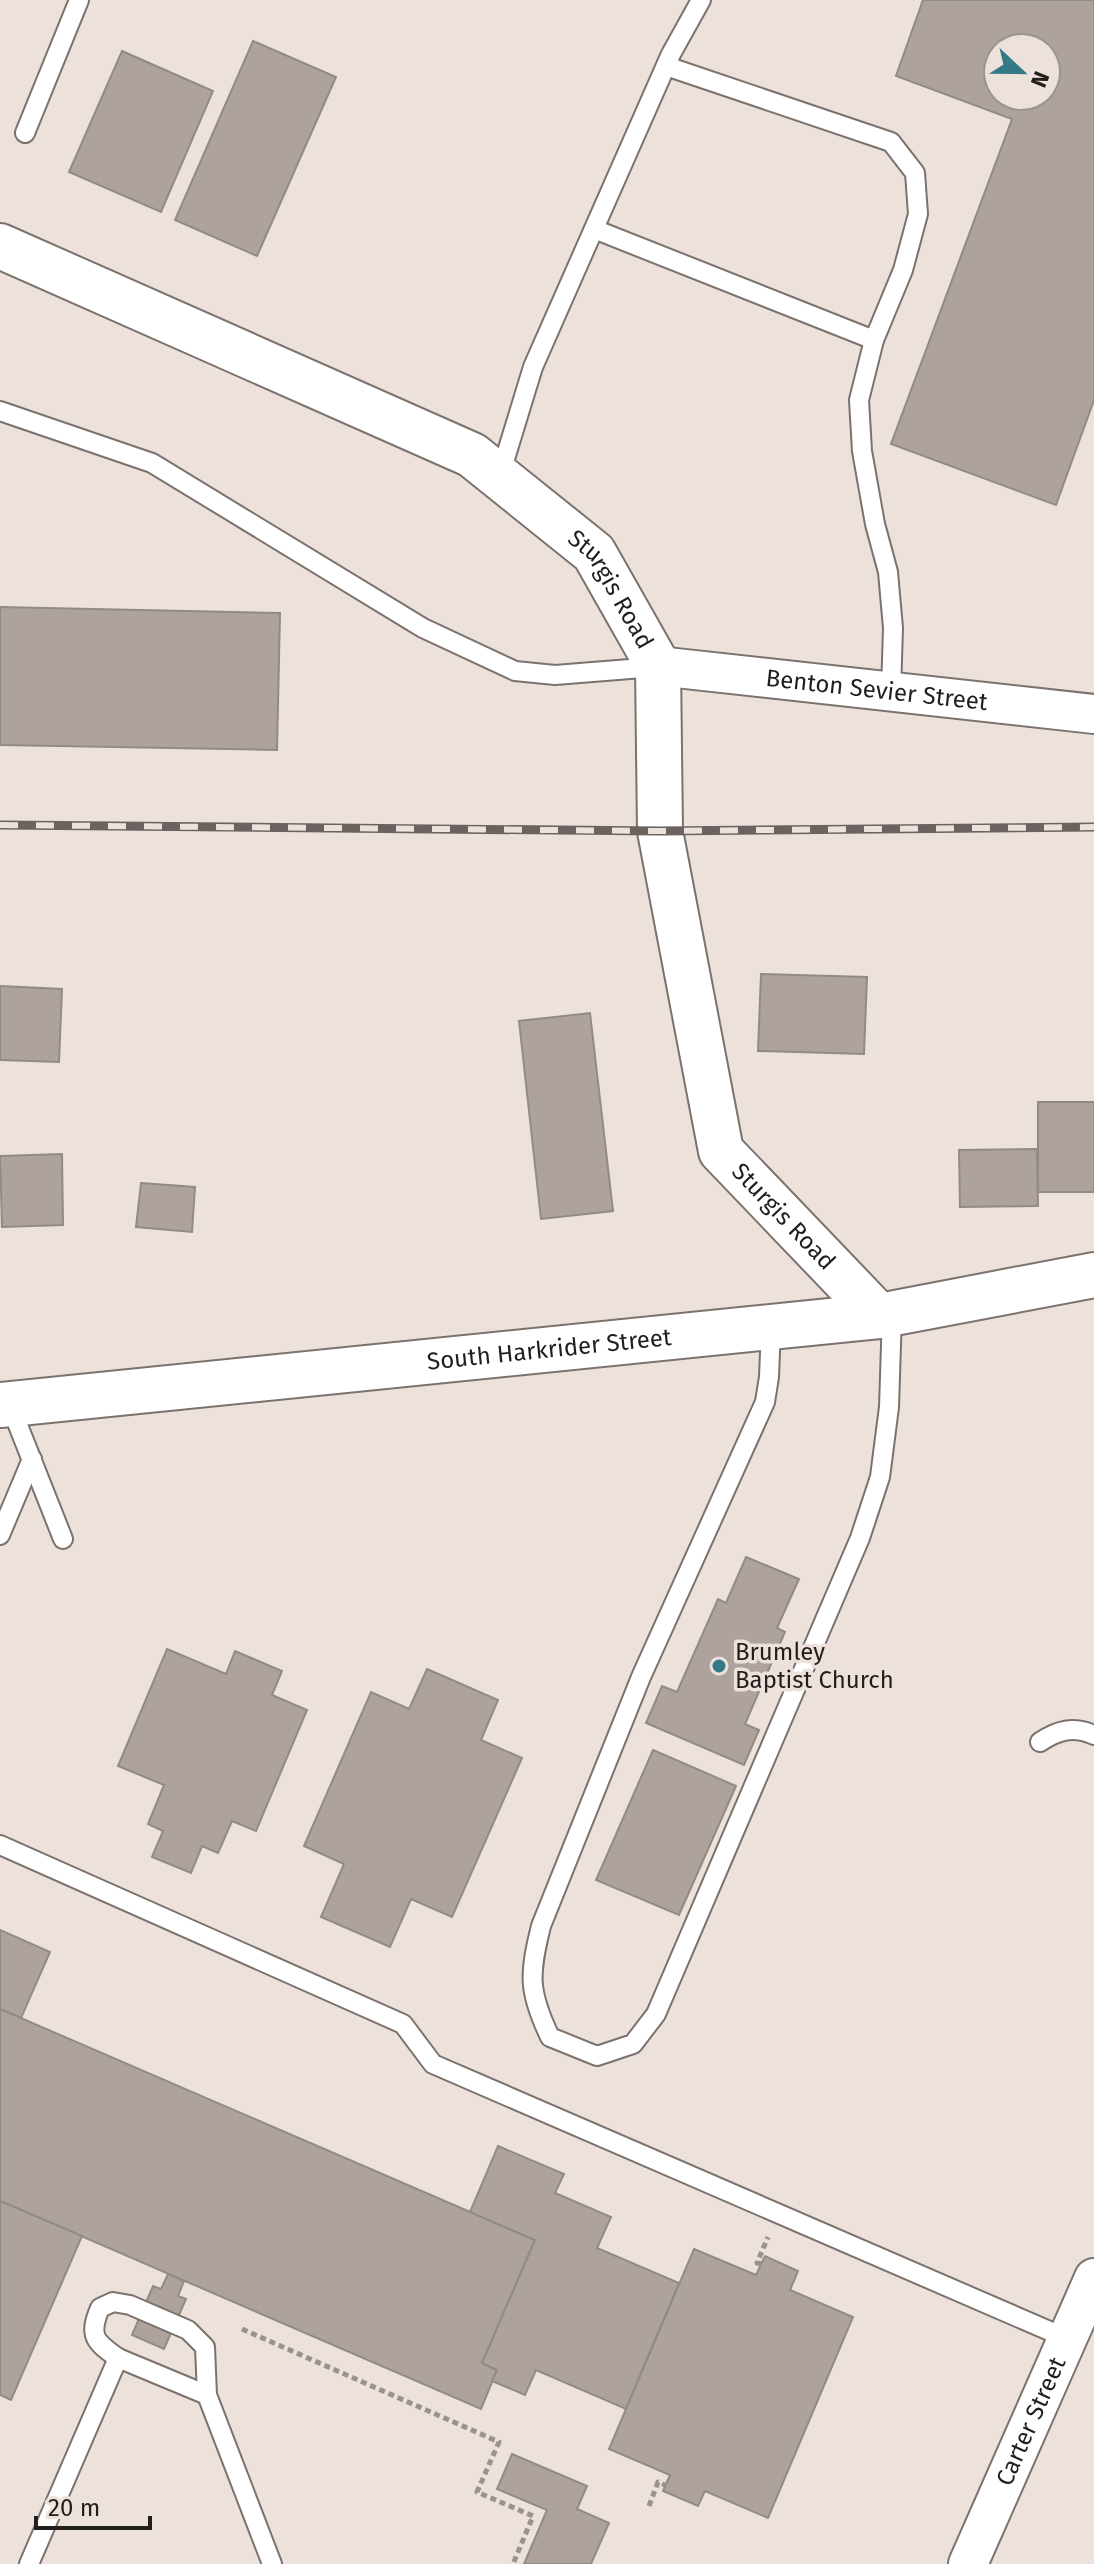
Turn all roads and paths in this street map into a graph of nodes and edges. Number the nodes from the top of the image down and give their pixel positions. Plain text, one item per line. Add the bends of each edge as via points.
1 (79, 0) edge
2 (701, 0) edge
3 (666, 66) junction
4 (25, 133) dead end
5 (594, 229) junction
6 (0, 246) edge
7 (874, 340) junction
8 (0, 411) edge
9 (500, 478) junction
10 (658, 666) junction
11 (891, 692) junction
12 (1094, 714) edge
13 (1094, 1275) edge
14 (885, 1315) junction
15 (772, 1326) junction
16 (5, 1405) edge
17 (32, 1459) junction
18 (0, 1535) edge
19 (63, 1539) dead end
20 (1094, 1735) edge
21 (1040, 1742) dead end
22 (0, 1845) edge
23 (769, 2236) dead end
24 (761, 2264) dead end
25 (1094, 2278) edge
26 (242, 2329) dead end
27 (1068, 2339) junction
28 (118, 2358) junction
29 (207, 2395) junction
30 (665, 2485) dead end
31 (649, 2506) dead end
32 (29, 2564) edge
33 (272, 2564) edge
34 (513, 2564) edge
35 (968, 2564) edge

1 - 4 lane
2 - 3 lane
3 - 5 lane
3 - 7 lane via 891,142 915,173 918,214 903,270
5 - 7 lane
5 - 9 lane via 533,367
6 - 9 street, Sturgis Road via 472,455
7 - 11 lane via 859,400 862,451 888,572
8 - 10 lane via 152,463 423,628 515,671 555,675
9 - 10 street, Sturgis Road via 594,553
10 - 11 street, Benton Sevier Street
10 - 14 street, Sturgis Road via 660,831 721,1151
11 - 12 street, Benton Sevier Street
13 - 14 street, South Harkrider Street
14 - 15 street, South Harkrider Street
14 - 15 lane via 889,1407 880,1477 860,1538 656,2014 633,2044 597,2056 550,2037 535,2005 531,1968 541,1926 641,1677 765,1402
15 - 16 street, South Harkrider Street
16 - 17 lane
17 - 18 lane
17 - 19 lane
20 - 21 lane via 1081,1729 1057,1731
22 - 27 lane via 403,2024 433,2064
23 - 24 path via 757,2263
25 - 27 street, Carter Street
26 - 34 path via 499,2442 477,2492 533,2516
27 - 35 street, Carter Street
28 - 29 lane
28 - 29 lane via 98,2344 93,2325 100,2308 113,2302 188,2330 205,2347
28 - 32 lane
29 - 33 lane
30 - 31 path via 658,2482

